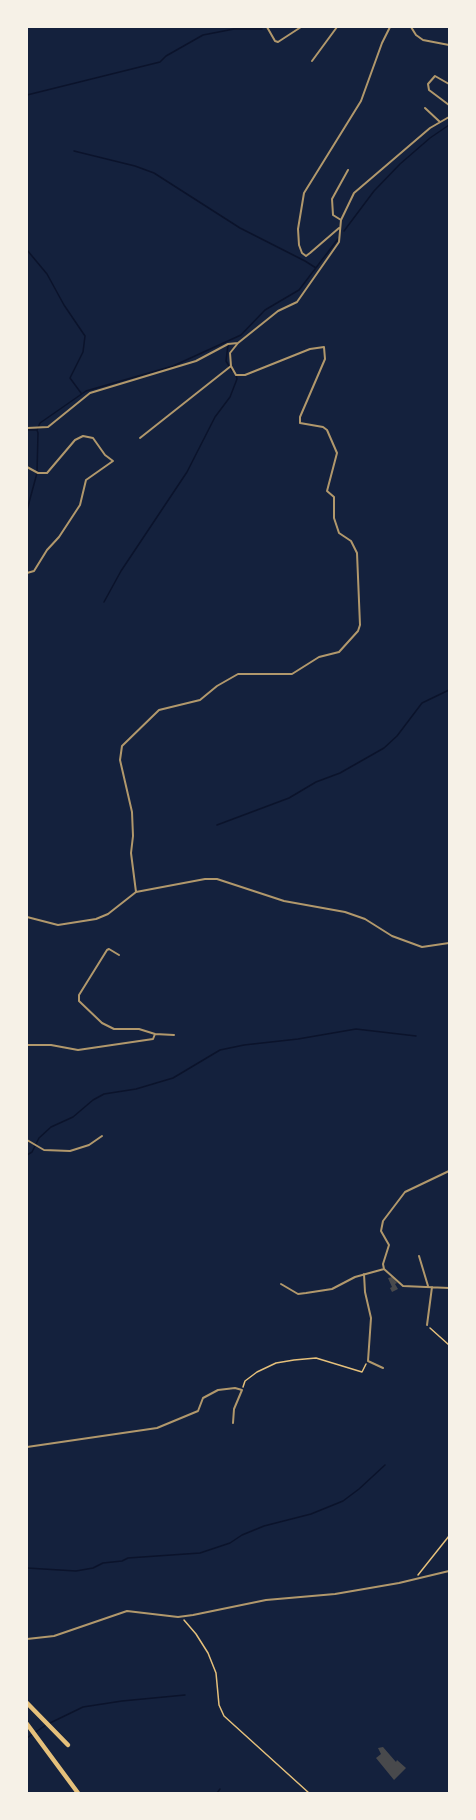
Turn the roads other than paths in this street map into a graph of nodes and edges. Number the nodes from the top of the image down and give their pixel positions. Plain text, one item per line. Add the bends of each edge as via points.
1 (267, 27) edge
2 (301, 27) edge
3 (337, 27) edge
4 (390, 27) edge
5 (411, 27) edge
6 (449, 45) edge
7 (312, 61) dead end
8 (449, 84) edge
9 (449, 105) edge
10 (425, 108) dead end
11 (449, 117) edge
12 (440, 122) junction
13 (348, 170) dead end
14 (341, 220) junction
15 (341, 227) junction
16 (238, 342) junction
17 (231, 366) junction
18 (27, 428) edge
19 (140, 438) dead end
20 (27, 467) edge
21 (27, 573) edge
22 (136, 892) junction
23 (27, 917) edge
24 (449, 943) edge
25 (119, 955) dead end
26 (155, 1034) junction
27 (174, 1035) dead end
28 (27, 1046) edge
29 (102, 1137) dead end
30 (27, 1140) edge
31 (449, 1171) edge
32 (419, 1256) dead end
33 (384, 1269) junction
34 (364, 1274) junction
35 (281, 1284) dead end
36 (430, 1287) junction
37 (449, 1288) edge
38 (427, 1325) road end
39 (383, 1368) dead end
40 (233, 1423) dead end
41 (27, 1447) edge
42 (449, 1571) edge
43 (27, 1639) edge
44 (27, 1703) edge
45 (27, 1724) edge
46 (68, 1745) dead end
47 (78, 1793) edge

1 - 2 street via 278,42
3 - 7 street
4 - 15 street via 361,100 304,194 298,229 302,253 306,256
5 - 6 street via 423,40
8 - 9 street via 435,76 428,84 429,90
10 - 12 street
11 - 12 street
12 - 14 street via 354,193
13 - 14 street via 332,199 333,215
14 - 15 street
15 - 16 street via 339,242 297,302 278,311
16 - 17 street via 230,353
16 - 18 street via 196,362 90,393 48,427
17 - 19 street
17 - 22 street via 236,375 245,375 324,346 325,359 300,423 327,430 337,453 327,491 334,497 339,533 351,541 357,553 360,625 339,652 320,657 291,674 238,674 200,700 159,710 122,746 120,760 132,812 131,853
20 - 21 street via 47,473 83,436 93,438 113,461 86,480 75,513 34,571
22 - 23 street via 96,919 58,925
22 - 24 street via 217,879 284,901 345,912 422,947
25 - 26 street via 106,950 79,1001 114,1029 139,1029
26 - 27 street
26 - 28 street via 149,1040 78,1050
29 - 30 street via 70,1151 44,1150
31 - 33 street via 405,1192 383,1221 380,1228 389,1245
32 - 36 street
33 - 34 street
33 - 36 street via 403,1286
34 - 35 street via 332,1289 306,1293
34 - 39 street via 371,1318 368,1361
36 - 37 street
36 - 38 street
40 - 41 street via 242,1390 235,1388 218,1390 203,1398 198,1411 157,1428
42 - 43 street via 334,1594 266,1600 193,1616 127,1611 54,1636
44 - 46 highway
45 - 47 highway

